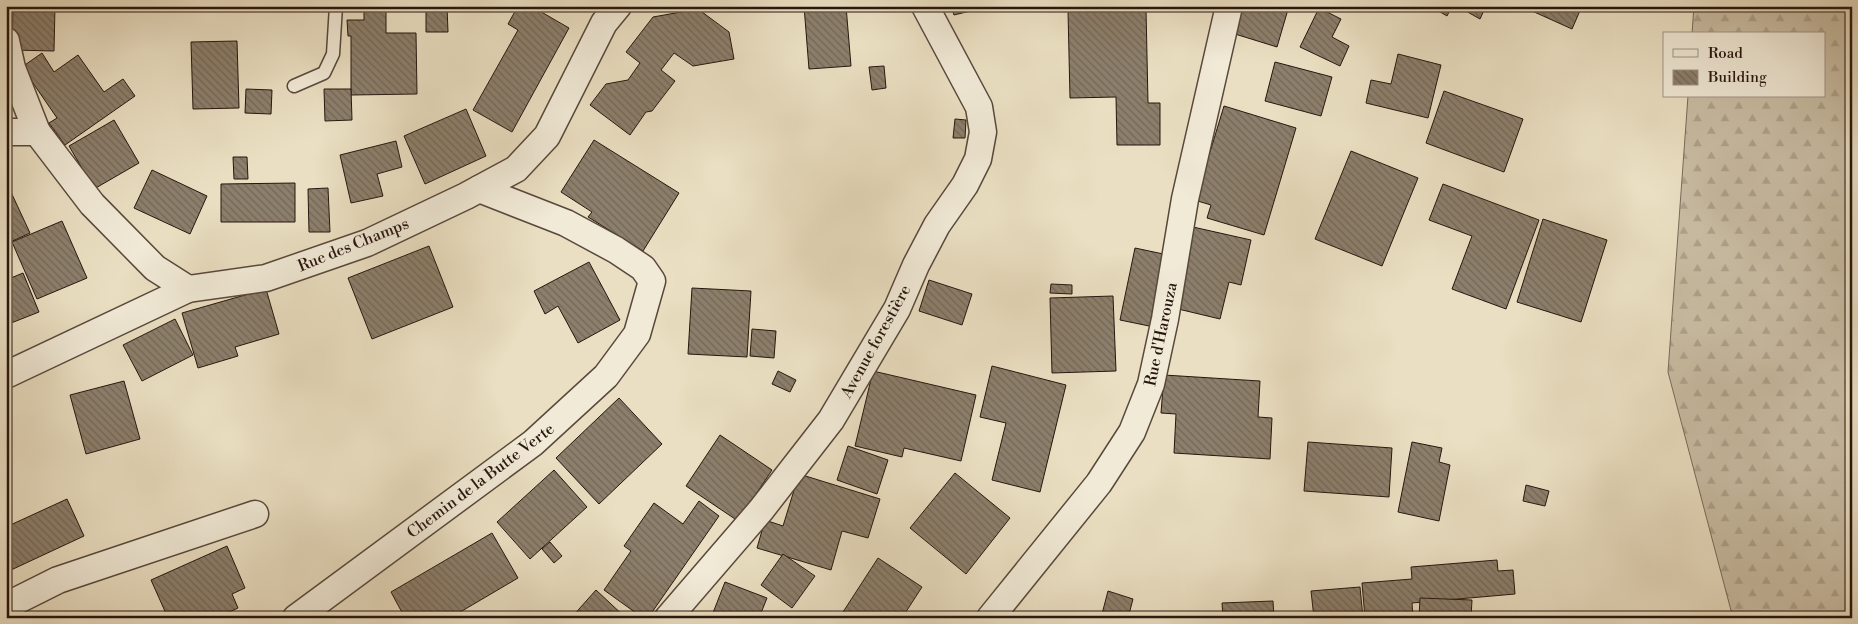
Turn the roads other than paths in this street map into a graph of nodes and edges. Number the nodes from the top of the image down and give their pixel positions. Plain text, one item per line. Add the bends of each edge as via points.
1 (336, 6) edge
2 (618, 6) edge
3 (925, 6) edge
4 (1229, 6) edge
5 (6, 41) edge
6 (294, 86) dead end
7 (6, 132) edge
8 (38, 132) junction
9 (479, 189) junction
10 (188, 289) junction
11 (6, 375) edge
12 (255, 514) dead end
13 (6, 606) edge
14 (296, 618) edge
15 (668, 618) edge
16 (990, 618) edge

1 - 6 lane via 333,54 324,73
2 - 9 street, Rue des Champs via 604,24 547,136 516,169
3 - 15 street, Avenue forestière via 979,107 983,132 978,159 965,185 937,225 897,309 831,420 762,510
4 - 16 street, Rue d'Harouza via 1185,199 1151,384 1132,432 1098,483
5 - 8 street via 12,68
7 - 8 street
8 - 10 street via 92,204 155,268
9 - 10 street, Rue des Champs via 367,243 275,275
9 - 14 street, Chemin de la Butte Verte via 566,223 643,268 652,281 636,334 606,376 533,443
10 - 11 street, Rue des Champs
12 - 13 street via 58,580

